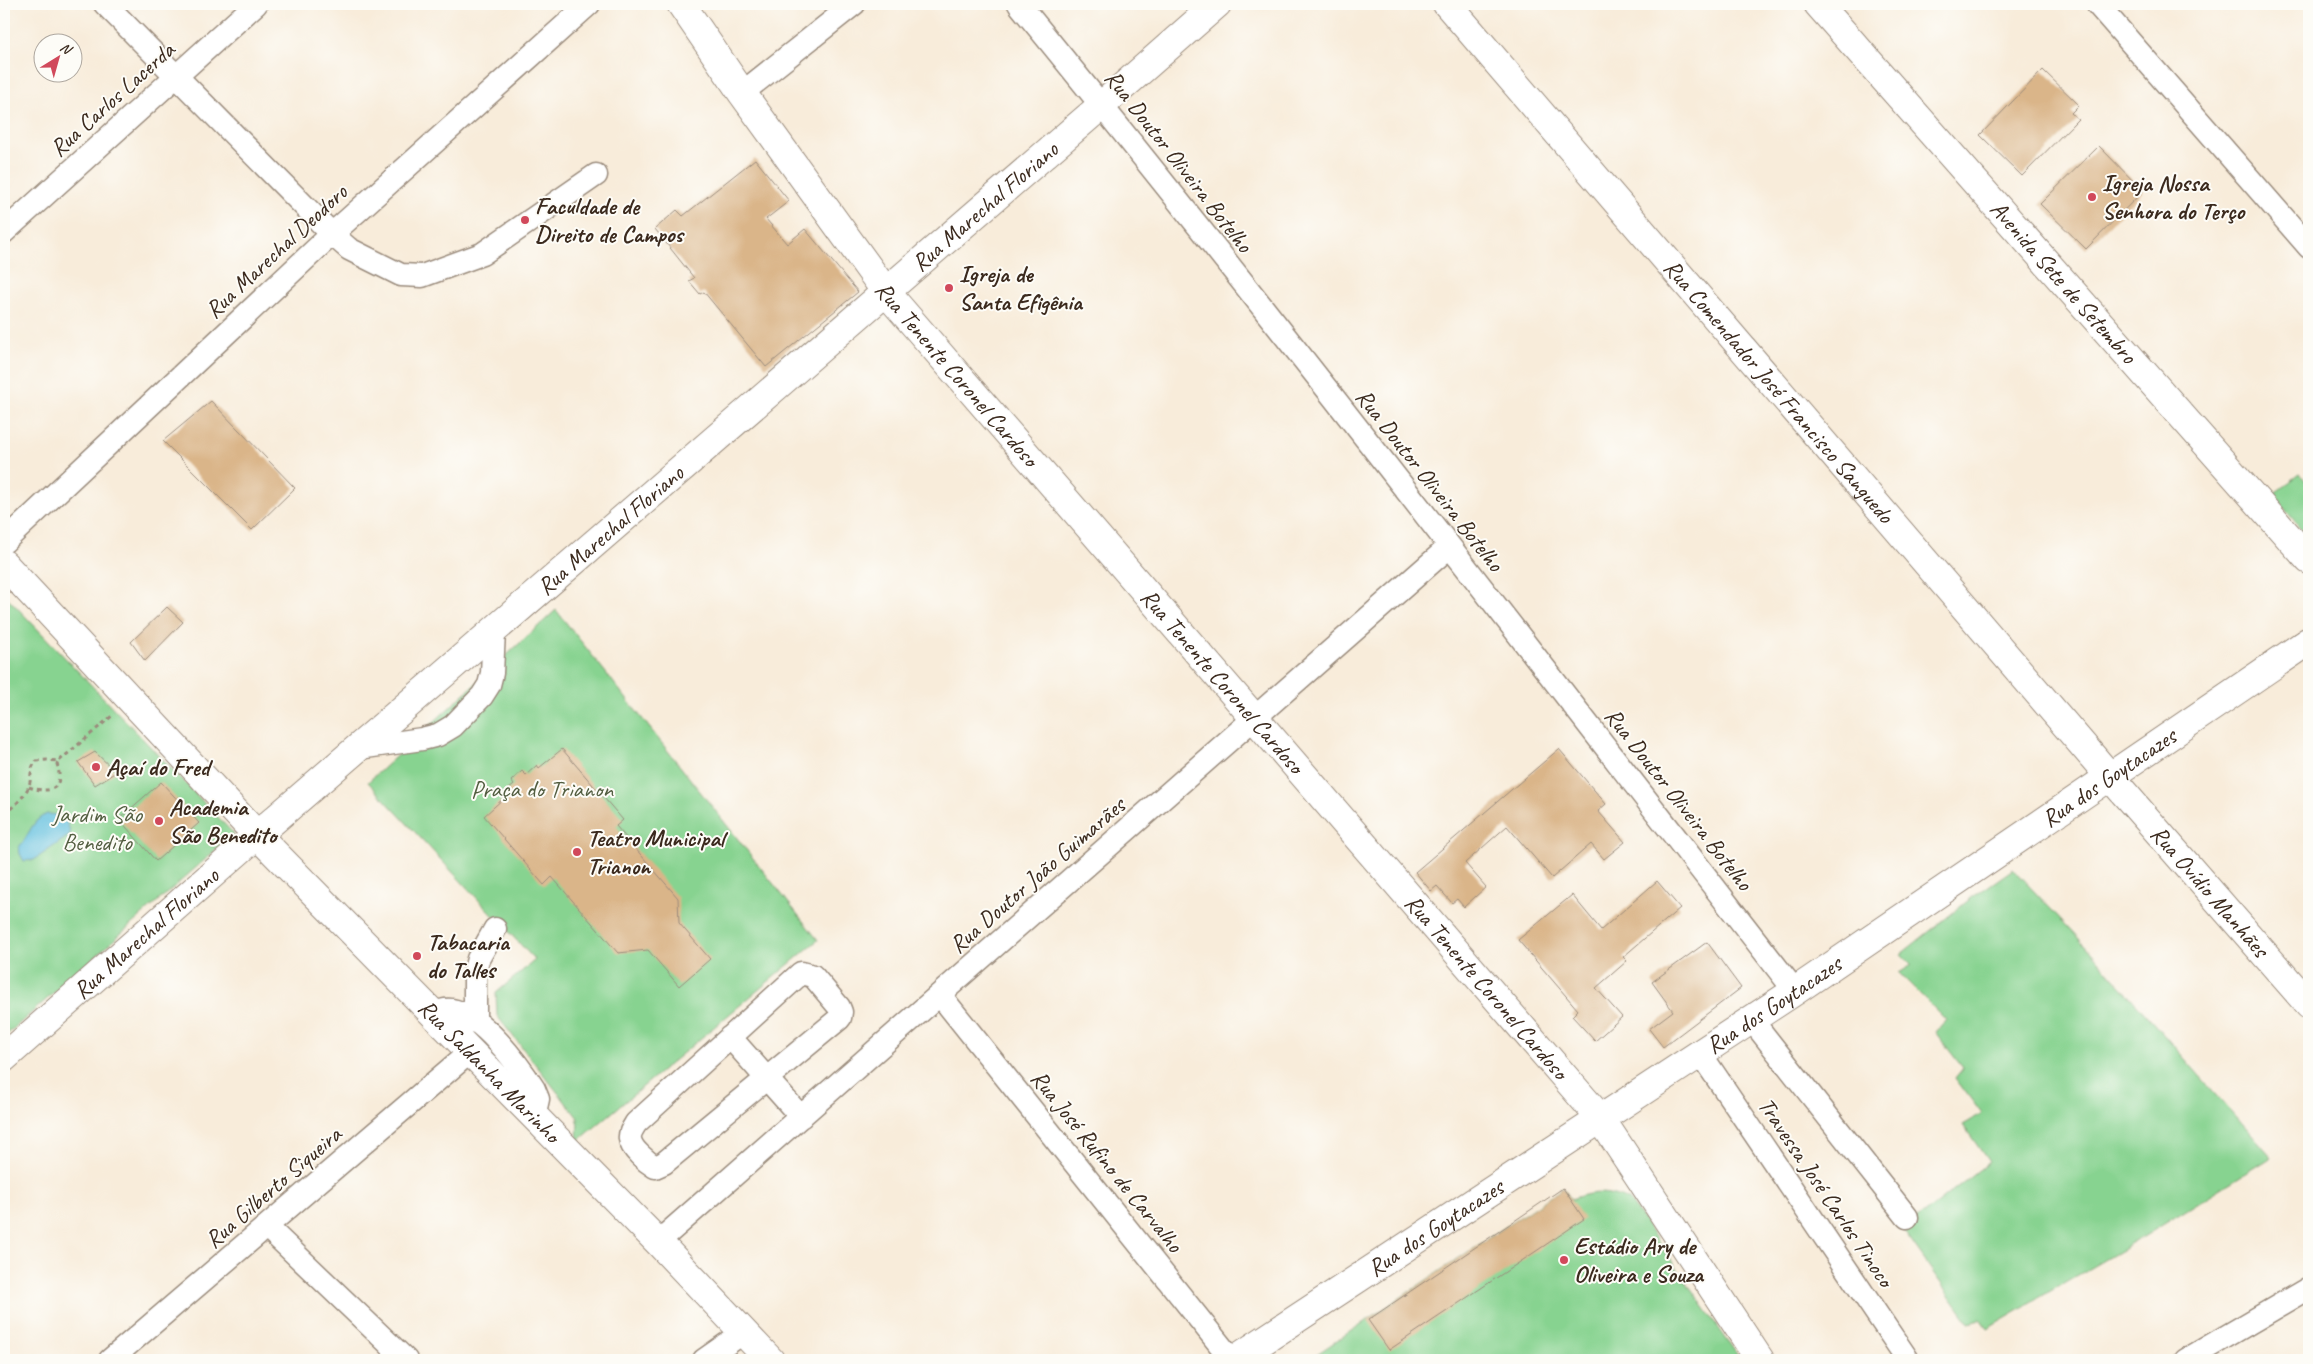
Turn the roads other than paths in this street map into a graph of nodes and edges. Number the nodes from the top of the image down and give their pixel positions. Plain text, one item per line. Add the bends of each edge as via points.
1 (105, 4) edge
2 (256, 4) edge
3 (588, 4) edge
4 (681, 4) edge
5 (854, 4) edge
6 (1019, 4) edge
7 (1217, 4) edge
8 (1447, 4) edge
9 (1818, 4) edge
10 (2097, 4) edge
11 (177, 75) junction
12 (742, 93) junction
13 (1102, 106) junction
14 (596, 175) dead end
15 (4, 232) edge
16 (332, 234) junction
17 (2309, 247) edge
18 (886, 292) junction
19 (4, 542) edge
20 (1449, 547) junction
21 (2309, 560) edge
22 (4, 564) edge
23 (494, 631) junction
24 (2309, 641) edge
25 (1255, 718) junction
26 (359, 748) junction
27 (2110, 778) junction
28 (257, 835) junction
29 (496, 929) dead end
30 (1795, 991) junction
31 (940, 995) junction
32 (2309, 1004) edge
33 (433, 1014) junction
34 (1752, 1019) junction
35 (475, 1022) junction
36 (730, 1037) junction
37 (470, 1052) junction
38 (1700, 1053) junction
39 (4, 1058) edge
40 (766, 1078) junction
41 (534, 1117) junction
42 (801, 1117) junction
43 (1601, 1118) junction
44 (1907, 1217) dead end
45 (267, 1227) junction
46 (658, 1242) junction
47 (2309, 1288) edge
48 (744, 1332) junction
49 (110, 1360) edge
50 (406, 1360) edge
51 (704, 1360) edge
52 (770, 1360) edge
53 (1233, 1360) edge
54 (1760, 1360) edge
55 (1908, 1360) edge
56 (2186, 1360) edge

1 - 11 street
2 - 11 street, Rua Carlos Lacerda
3 - 16 street, Rua Marechal Deodoro
4 - 12 main road, Rua Tenente Coronel Cardoso
5 - 12 street
6 - 13 street, Rua Doutor Oliveira Botelho
7 - 13 main road, Rua Marechal Floriano
8 - 27 main road, Rua Comendador José Francisco Sanguedo
9 - 21 main road, Avenida Sete de Setembro
10 - 17 street
11 - 15 street, Rua Carlos Lacerda
11 - 16 street
12 - 18 main road, Rua Tenente Coronel Cardoso
13 - 18 main road, Rua Marechal Floriano
13 - 20 street, Rua Doutor Oliveira Botelho
14 - 16 street via 482,254 422,276 401,275 349,249
16 - 19 street, Rua Marechal Deodoro
18 - 23 main road, Rua Marechal Floriano
18 - 25 main road, Rua Tenente Coronel Cardoso
20 - 25 street, Rua Doutor João Guimarães
20 - 30 street, Rua Doutor Oliveira Botelho
22 - 28 main road, Rua Saldanha Marinho
23 - 26 main road, Rua Marechal Floriano
23 - 26 street via 489,685 453,726 422,739
24 - 27 main road, Rua dos Goytacazes
25 - 31 street, Rua Doutor João Guimarães
25 - 43 main road, Rua Tenente Coronel Cardoso
26 - 28 main road, Rua Marechal Floriano
27 - 30 main road, Rua dos Goytacazes
27 - 32 main road, Rua Ovídio Manhães
28 - 33 main road, Rua Saldanha Marinho
28 - 39 main road, Rua Marechal Floriano
29 - 35 street via 475,970
30 - 34 main road, Rua dos Goytacazes
31 - 42 street, Rua Doutor João Guimarães
31 - 53 street, Rua José Rufino de Carvalho
33 - 35 street via 451,1010
33 - 37 main road, Rua Saldanha Marinho
34 - 38 main road, Rua dos Goytacazes
34 - 44 street
35 - 41 street via 491,1034 534,1089 538,1099
36 - 40 street
36 - 40 street via 801,973 813,976 838,1007 840,1018
36 - 40 street via 636,1123 630,1139 634,1147 650,1164 659,1166
37 - 41 main road, Rua Saldanha Marinho
37 - 45 street, Rua Gilberto Siqueira
38 - 43 main road, Rua dos Goytacazes
38 - 55 street, Travessa José Carlos Tinoco
40 - 42 street
41 - 46 main road, Rua Saldanha Marinho
42 - 46 street, Rua Doutor João Guimarães
43 - 53 main road, Rua dos Goytacazes
43 - 54 main road, Rua Tenente Coronel Cardoso
45 - 49 street, Rua Gilberto Siqueira
45 - 50 street
46 - 48 main road, Rua Saldanha Marinho
47 - 56 street
48 - 51 street
48 - 52 main road, Rua Saldanha Marinho

